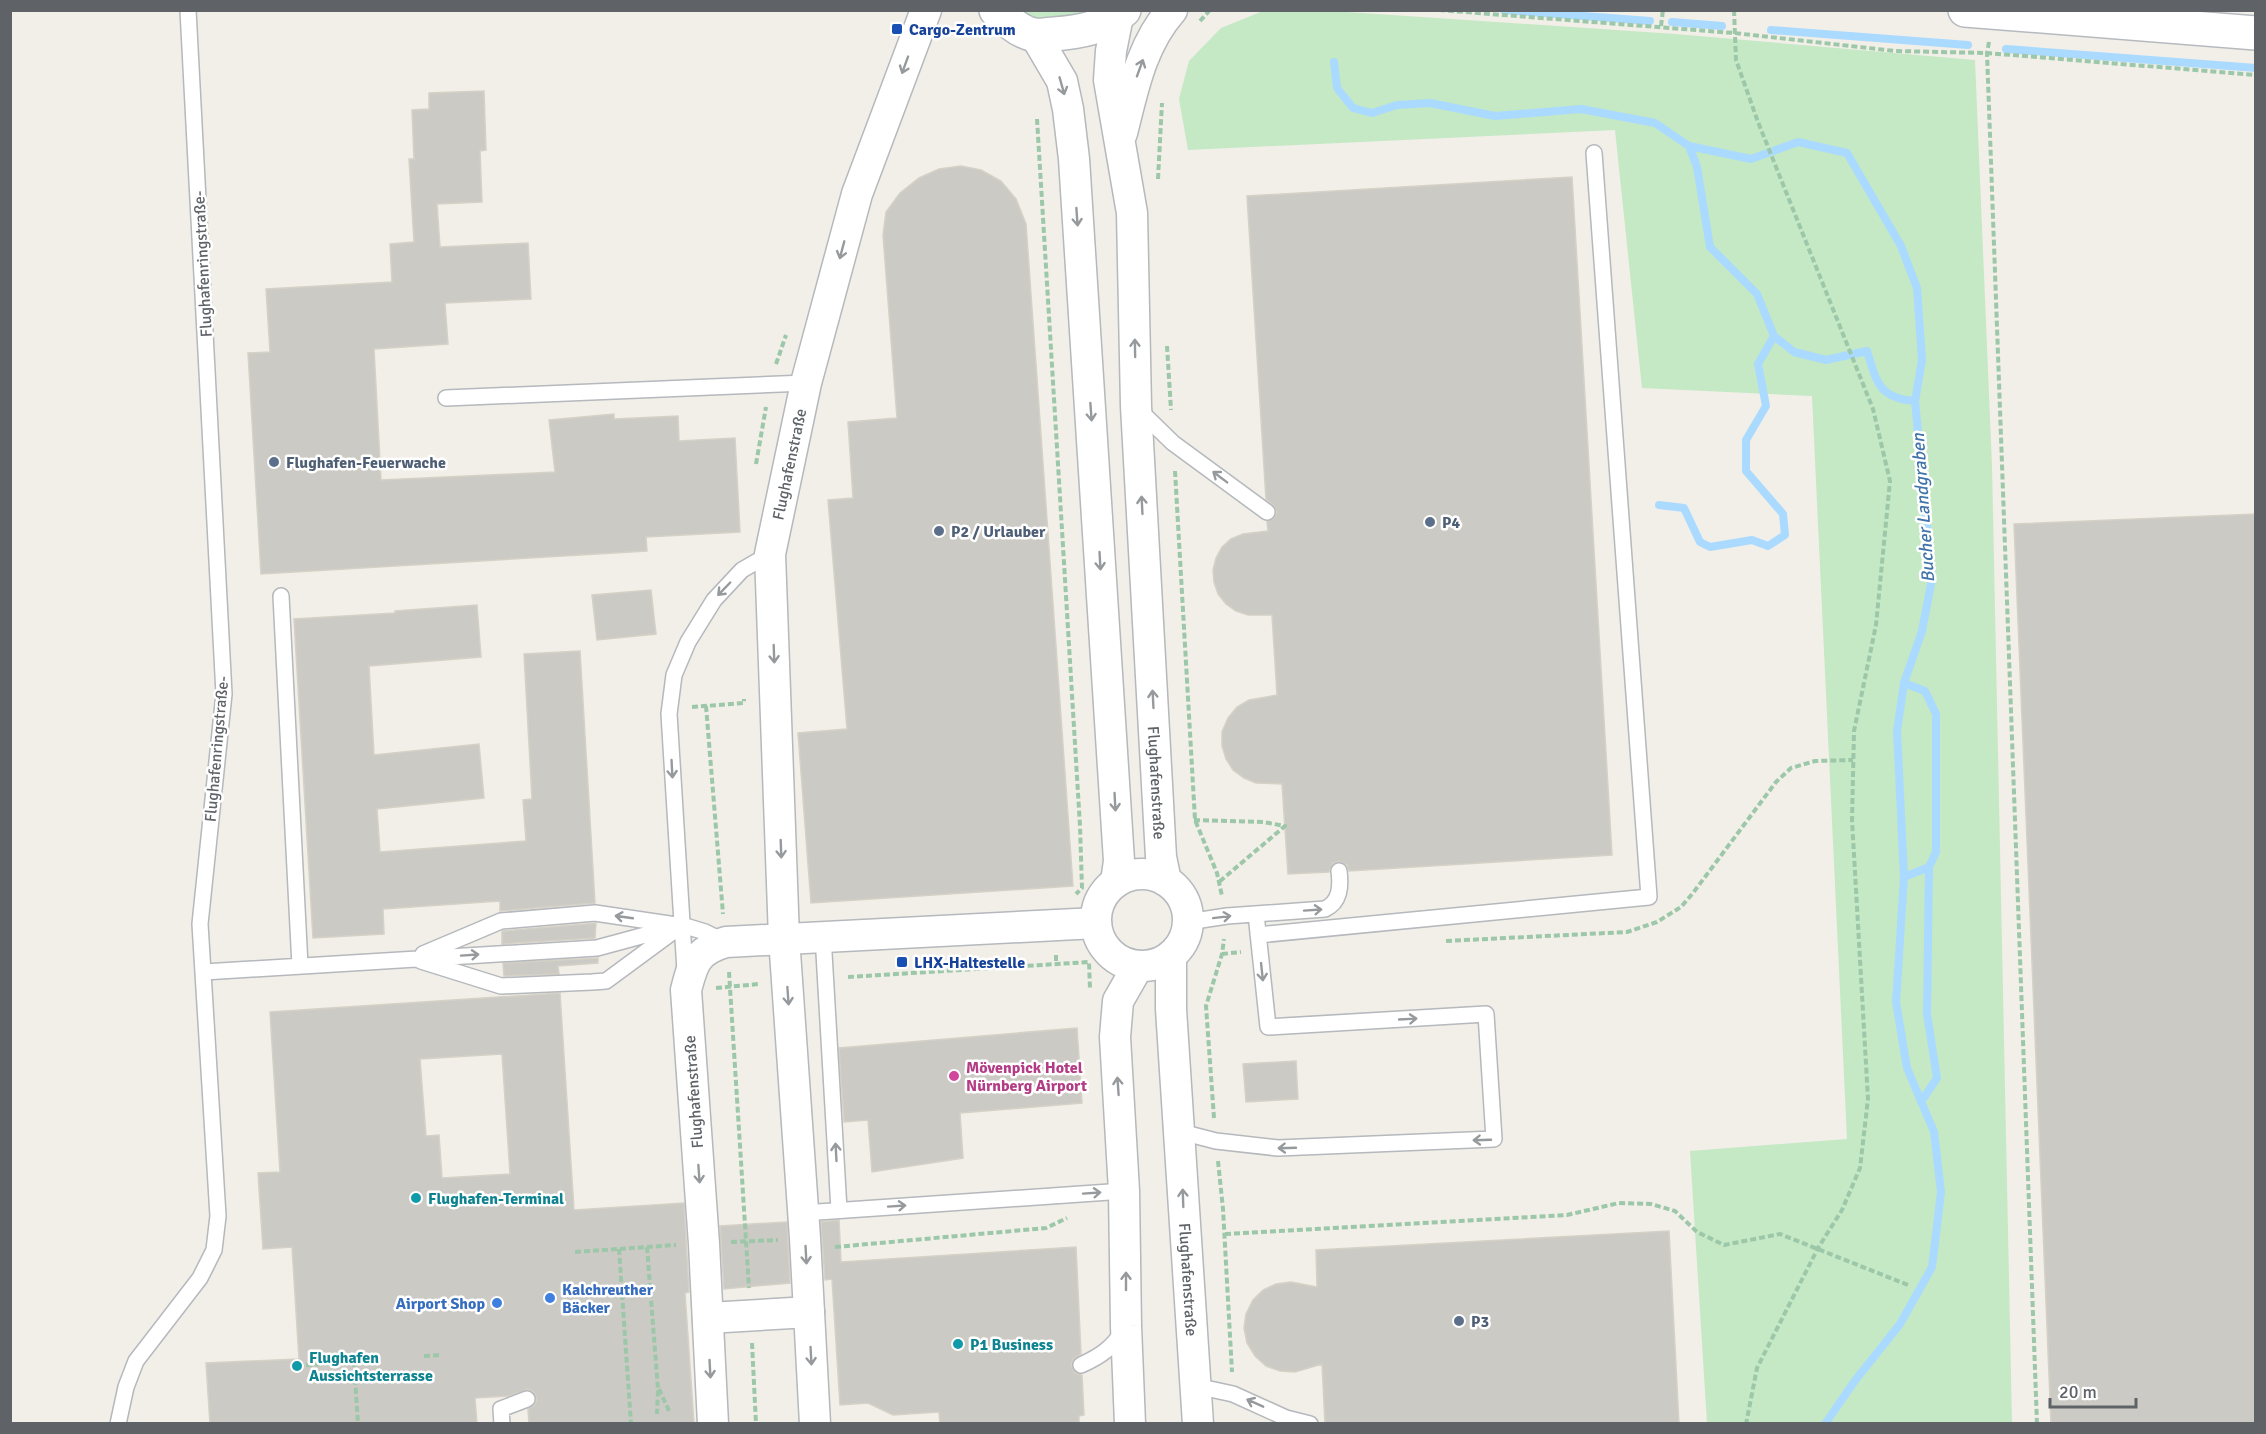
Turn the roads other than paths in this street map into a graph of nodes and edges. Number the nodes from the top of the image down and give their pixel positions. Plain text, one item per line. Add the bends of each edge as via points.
1 (188, 10) edge
2 (926, 10) edge
3 (996, 10) edge
4 (1172, 10) edge
5 (1965, 10) edge
6 (1121, 13) edge
7 (2256, 33) edge
8 (1035, 35) junction
9 (1119, 145) junction
10 (1594, 153) dead end
11 (806, 383) junction
12 (446, 398) dead end
13 (1136, 406) junction
14 (1267, 512) dead end
15 (770, 554) junction
16 (281, 596) dead end
17 (1339, 871) dead end
18 (1166, 881) junction
19 (1116, 882) junction
20 (1256, 914) junction
21 (1188, 922) junction
22 (1096, 923) junction
23 (682, 926) junction
24 (1258, 935) junction
25 (823, 936) junction
26 (784, 938) junction
27 (726, 942) junction
28 (1171, 956) junction
29 (412, 959) junction
30 (300, 966) junction
31 (1138, 966) junction
32 (204, 972) junction
33 (686, 990) junction
34 (1181, 1132) junction
35 (1124, 1191) junction
36 (839, 1210) junction
37 (804, 1225) junction
38 (809, 1312) junction
39 (708, 1318) junction
40 (1126, 1326) junction
41 (1081, 1365) dead end
42 (1196, 1386) junction
43 (527, 1399) dead end
44 (118, 1424) edge
45 (502, 1424) edge
46 (713, 1424) edge
47 (815, 1424) edge
48 (1130, 1424) edge
49 (1198, 1424) edge
50 (1310, 1424) edge

1 - 32 lane, Flughafenringstraße- via 224,694 200,924
2 -> 11 street, Flughafenstraße via 857,194
3 - 8 main road
9 -> 4 street, Flughafenstraße via 1149,42
5 - 7 main road
6 - 8 main road, Flughafenstraße via 1084,31
6 - 9 street, Flughafenstraße via 1112,43 1109,80
8 -> 19 street via 1062,81 1074,159 1119,861
13 -> 9 street, Flughafenstraße via 1132,213
10 - 24 lane via 1649,897
11 - 12 lane
11 - 15 street, Flughafenstraße
14 -> 13 lane via 1173,443
18 -> 13 street, Flughafenstraße via 1161,857
15 -> 23 lane via 742,570 714,600 688,642 674,675 670,708
15 -> 26 street, Flughafenstraße
16 - 30 lane
20 -> 17 lane via 1325,909 1333,905 1340,885
18 - 19 street via 1141,874
18 - 21 street, Flughafenstraße via 1182,899
19 - 22 street via 1100,900
21 -> 20 lane
20 - 24 lane
21 - 28 street via 1180,946
22 - 25 street, Flughafenstraße
22 - 31 street via 1098,936 1109,952
23 - 27 lane
29 -> 23 lane via 597,948
23 -> 29 lane via 595,913 501,921
23 - 29 lane via 606,981 501,986
23 - 33 lane
24 -> 34 lane via 1268,1027 1486,1014 1494,1139 1278,1148 1216,1141
25 - 26 street, Flughafenstraße
36 -> 25 lane
26 - 27 street, Flughafenstraße
26 -> 37 street, Flughafenstraße
27 - 33 street, Flughafenstraße via 693,963
28 - 31 street via 1150,966
28 - 34 street, Flughafenstraße via 1171,1009
29 - 30 lane
30 - 32 lane
35 -> 31 street via 1115,1037 1118,1001
32 - 44 lane, Flughafenringstraße- via 218,1216 214,1250 200,1278 136,1361
33 -> 39 street, Flughafenstraße
42 -> 34 street, Flughafenstraße
36 -> 35 lane
40 -> 35 street
36 - 37 lane
37 -> 38 street, Flughafenstraße
38 - 39 street
38 -> 47 street, Flughafenstraße
39 -> 46 street, Flughafenstraße
40 - 41 lane via 1115,1344
40 - 48 street
42 - 49 street, Flughafenstraße
50 -> 42 lane via 1286,1418 1233,1394
43 - 45 lane via 501,1409

